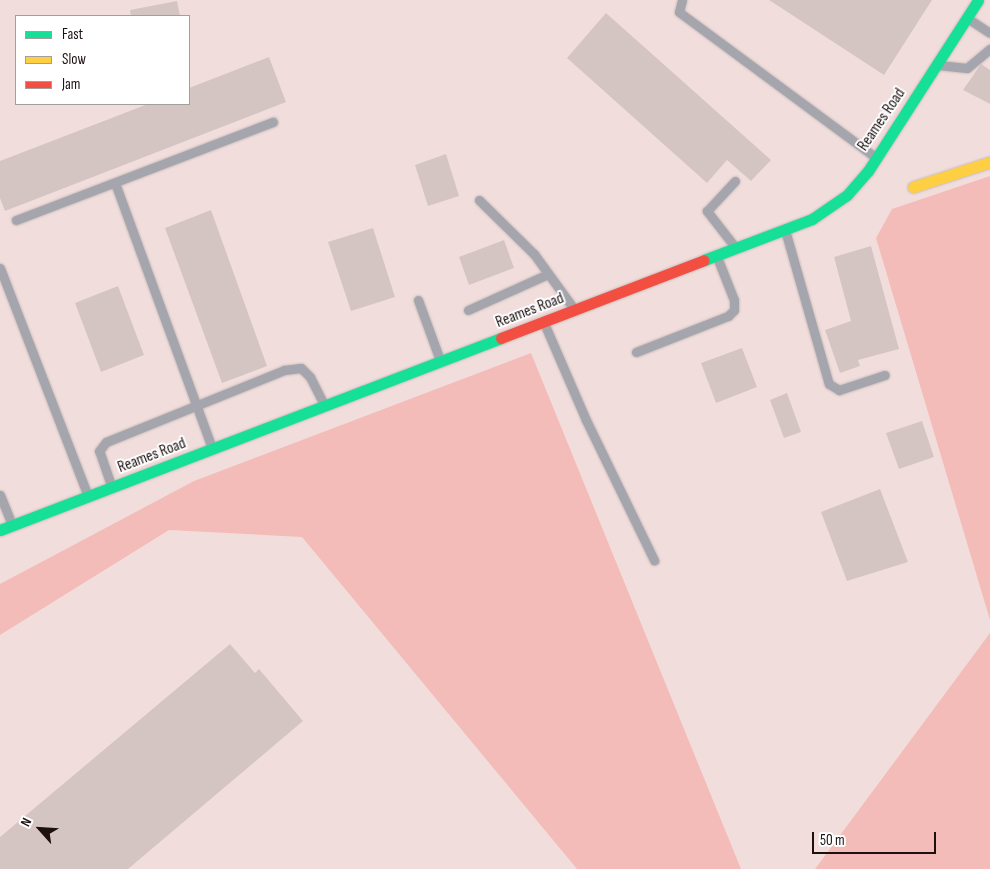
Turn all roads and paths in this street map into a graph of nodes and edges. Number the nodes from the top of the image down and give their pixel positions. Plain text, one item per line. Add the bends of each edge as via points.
1 (682, 0) edge
2 (978, 0) edge
3 (967, 18) junction
4 (990, 33) edge
5 (990, 50) edge
6 (938, 65) junction
7 (273, 122) dead end
8 (876, 158) junction
9 (990, 162) edge
10 (736, 181) dead end
11 (115, 182) junction
12 (913, 187) dead end
13 (480, 200) dead end
14 (16, 220) dead end
15 (785, 230) junction
16 (736, 250) junction
17 (717, 257) junction
18 (0, 268) edge
19 (548, 274) junction
20 (418, 300) dead end
21 (468, 310) dead end
22 (575, 311) junction
23 (544, 323) junction
24 (636, 352) dead end
25 (442, 362) junction
26 (886, 375) dead end
27 (197, 404) junction
28 (325, 407) junction
29 (213, 450) junction
30 (112, 488) junction
31 (0, 495) edge
32 (88, 497) junction
33 (12, 525) junction
34 (0, 530) edge
35 (654, 560) dead end

1 - 8 lane via 679,12
2 - 3 main road, Reames Road
3 - 4 lane
3 - 6 main road, Reames Road
5 - 6 lane via 967,68
6 - 8 main road, Reames Road
7 - 11 lane
8 - 15 main road, Reames Road via 847,195 826,211
9 - 12 main road
10 - 16 lane via 707,211
11 - 14 lane
11 - 27 lane
13 - 19 lane via 534,254
15 - 16 main road, Reames Road
15 - 26 lane via 813,322 812,334 829,384 839,390
16 - 17 main road, Reames Road
17 - 22 main road, Reames Road
17 - 24 lane via 734,300 734,310 728,316
18 - 32 lane
19 - 21 lane
19 - 22 lane
20 - 25 lane
22 - 23 main road, Reames Road
23 - 25 main road, Reames Road
23 - 35 lane via 586,420
25 - 28 main road, Reames Road
27 - 28 lane via 284,370 301,368 310,377
27 - 29 lane
27 - 30 lane via 106,442 99,451
28 - 29 main road, Reames Road
29 - 30 main road, Reames Road
30 - 32 main road, Reames Road
31 - 33 lane
32 - 33 main road, Reames Road
33 - 34 main road, Reames Road

